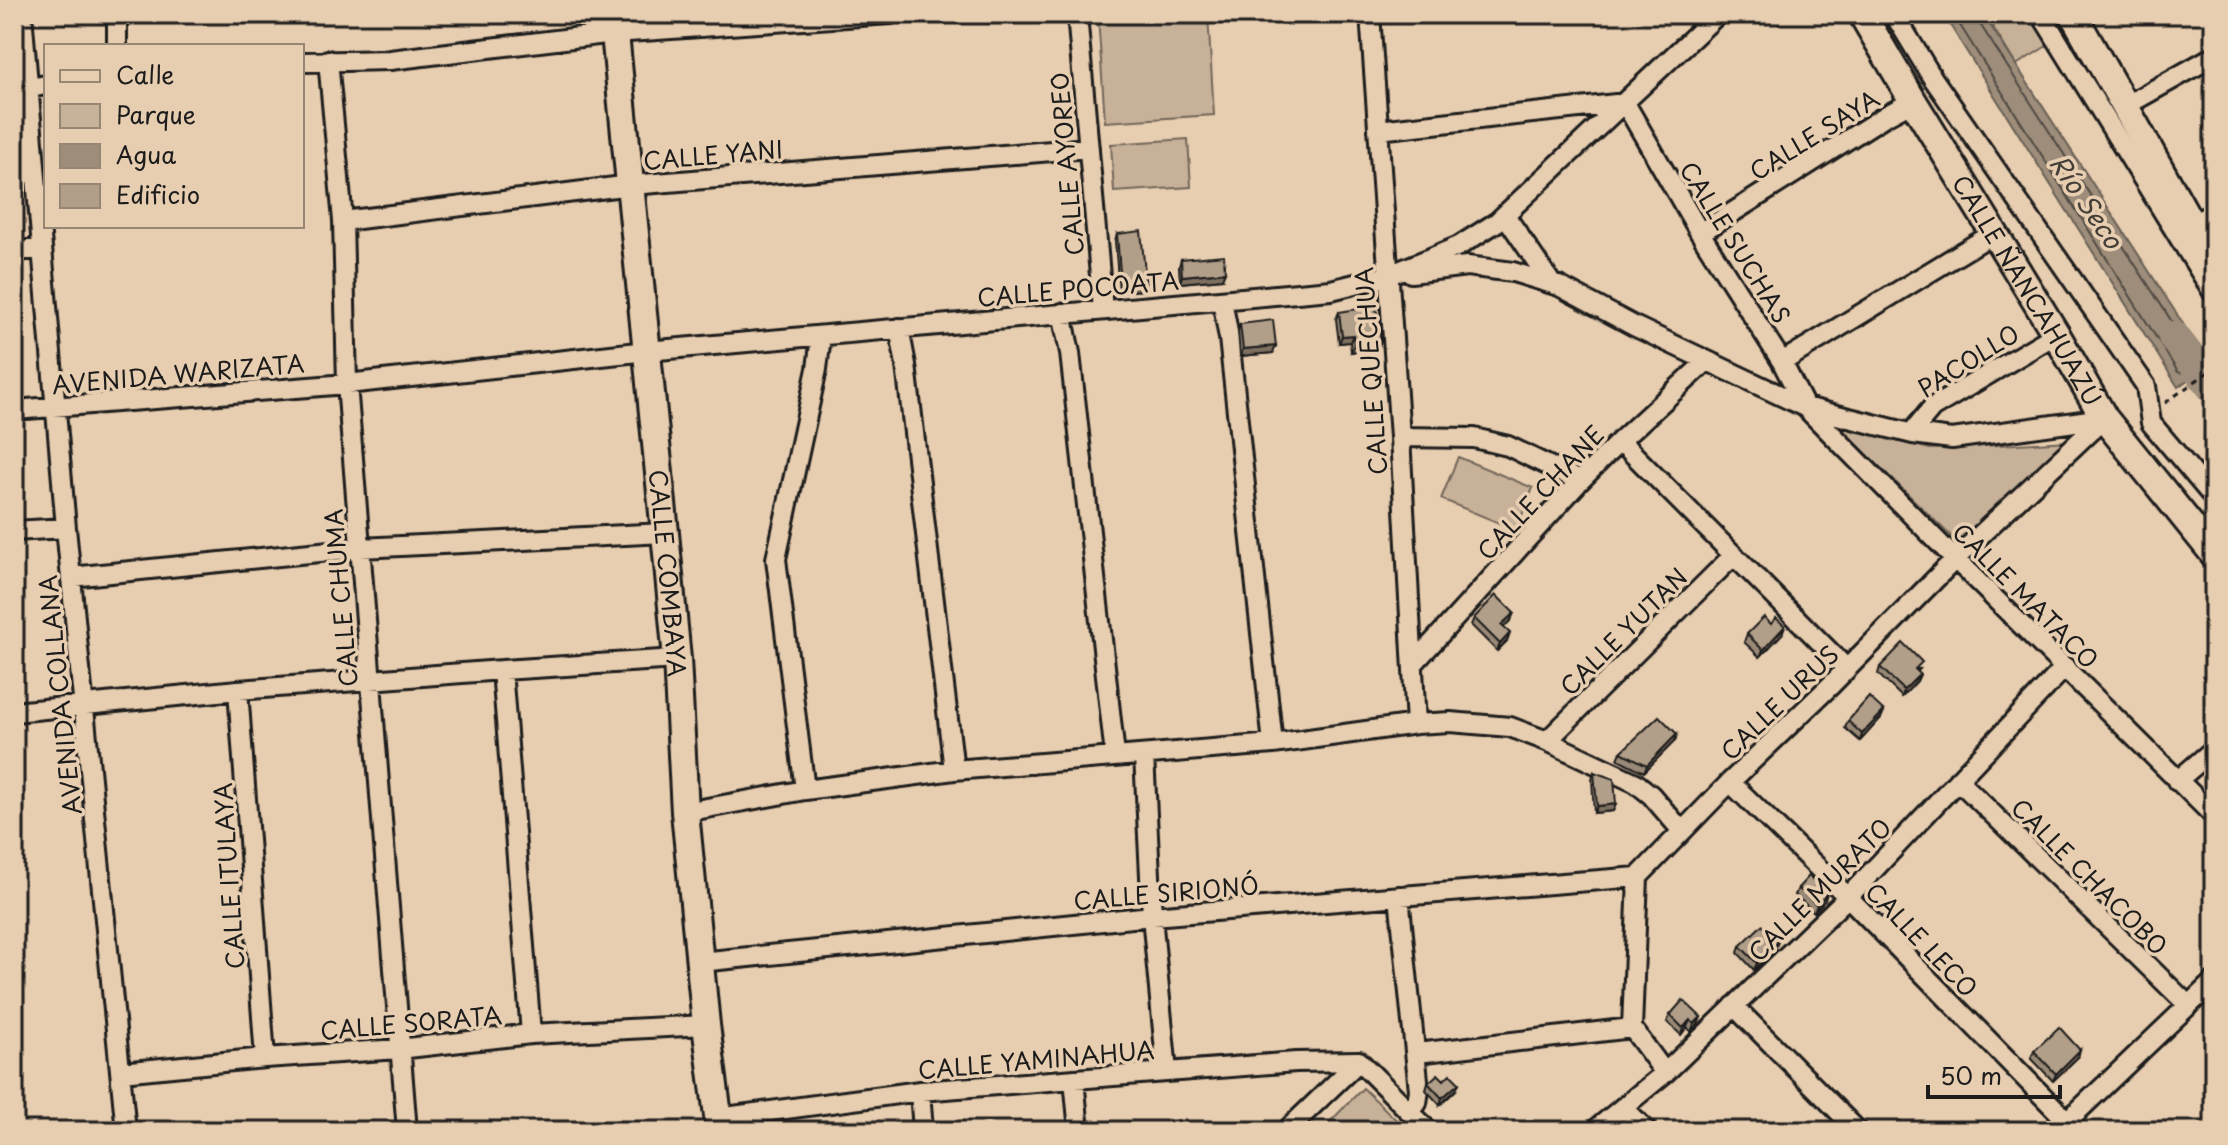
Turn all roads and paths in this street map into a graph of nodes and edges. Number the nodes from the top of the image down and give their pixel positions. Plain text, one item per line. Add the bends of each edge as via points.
1 (22, 14) edge
2 (117, 14) edge
3 (890, 14) edge
4 (1077, 14) edge
5 (1370, 14) edge
6 (1718, 14) edge
7 (1862, 14) edge
8 (1894, 14) edge
9 (2041, 14) edge
10 (2073, 14) edge
11 (786, 18) edge
12 (614, 24) edge
13 (117, 44) edge
14 (2214, 56) edge
15 (328, 60) junction
16 (304, 62) edge
17 (29, 88) edge
18 (1913, 101) junction
19 (1625, 103) junction
20 (2125, 106) junction
21 (1378, 130) junction
22 (1089, 148) junction
23 (631, 185) junction
24 (2214, 212) edge
25 (1505, 215) junction
26 (343, 221) junction
27 (2191, 226) junction
28 (1700, 233) junction
29 (1994, 233) junction
30 (42, 249) junction
31 (14, 251) edge
32 (2214, 265) edge
33 (1387, 276) junction
34 (1552, 284) junction
35 (2214, 294) edge
36 (1222, 300) junction
37 (1103, 310) junction
38 (1062, 313) junction
39 (899, 328) junction
40 (2056, 334) junction
41 (821, 336) junction
42 (647, 351) junction
43 (1707, 361) junction
44 (1782, 362) junction
45 (2214, 368) edge
46 (347, 384) junction
47 (2181, 392) dead end
48 (55, 407) junction
49 (1805, 407) junction
50 (14, 410) edge
51 (2104, 418) junction
52 (1913, 434) junction
53 (1400, 437) junction
54 (1620, 441) junction
55 (1580, 481) junction
56 (2214, 498) edge
57 (66, 528) junction
58 (14, 531) edge
59 (665, 533) junction
60 (360, 548) junction
61 (2214, 554) edge
62 (1734, 555) junction
63 (1955, 559) junction
64 (71, 577) junction
65 (677, 659) junction
66 (1414, 663) junction
67 (2065, 667) junction
68 (1847, 669) junction
69 (502, 670) junction
70 (372, 681) junction
71 (238, 690) junction
72 (84, 706) junction
73 (14, 712) edge
74 (1416, 724) junction
75 (1547, 741) junction
76 (1273, 744) junction
77 (2214, 749) edge
78 (1144, 755) junction
79 (1115, 756) junction
80 (954, 770) junction
81 (1958, 780) junction
82 (2177, 781) junction
83 (1730, 782) junction
84 (805, 790) junction
85 (685, 812) junction
86 (2214, 816) edge
87 (1682, 831) junction
88 (1638, 877) junction
89 (1399, 896) junction
90 (1848, 897) junction
91 (1152, 916) junction
92 (700, 962) junction
93 (2214, 981) edge
94 (2188, 1005) junction
95 (1734, 1006) junction
96 (706, 1025) junction
97 (1632, 1028) junction
98 (531, 1034) junction
99 (399, 1049) junction
100 (1417, 1053) junction
101 (265, 1058) junction
102 (1359, 1061) junction
103 (121, 1072) junction
104 (1167, 1072) junction
105 (1665, 1073) junction
106 (1074, 1079) junction
107 (920, 1091) junction
108 (1623, 1107) junction
109 (1410, 1112) junction
110 (719, 1124) edge
111 (2067, 1128) edge
112 (126, 1131) edge
113 (407, 1131) edge
114 (923, 1131) edge
115 (1079, 1131) edge
116 (1286, 1131) edge
117 (1429, 1131) edge
118 (1594, 1131) edge
119 (1647, 1131) edge
120 (1858, 1131) edge

1 - 17 street, AVENIDA COLLANA
2 - 13 street
3 - 11 street
4 - 22 street, CALLE AYOREO
5 - 21 street, CALLE QUECHUA
6 - 19 street, CALLE POCOATA
7 - 18 street, CALLE ÑANCAHUAZÚ
8 - 56 street via 2146,386 2151,423
9 - 35 street
10 - 20 street
11 - 12 street
12 - 15 street via 390,60
12 - 23 street, CALLE COMBAYA
14 - 20 street
15 - 16 street
15 - 26 street, CALLE CHUMA
17 - 30 street, AVENIDA COLLANA
18 - 28 street, CALLE SAYA
18 - 29 street, CALLE ÑANCAHUAZÚ
19 - 21 street
19 - 25 street, CALLE POCOATA
19 - 28 street, CALLE SUCHAS
20 - 27 street
21 - 33 street, CALLE QUECHUA
22 - 23 street, CALLE YANI
22 - 37 street, CALLE AYOREO
23 - 26 street, CALLE YANI
23 - 42 street, CALLE COMBAYA
24 - 27 street
25 - 33 street, CALLE POCOATA via 1459,246
25 - 34 street
26 - 46 street, CALLE CHUMA
27 - 32 street
28 - 44 street, CALLE SUCHAS
29 - 40 street, CALLE ÑANCAHUAZÚ
29 - 44 street
30 - 31 street
30 - 48 street, AVENIDA COLLANA
33 - 34 street via 1467,266
33 - 36 street, CALLE POCOATA via 1331,290
33 - 53 street, CALLE QUECHUA
34 - 43 street
36 - 37 street, CALLE POCOATA
36 - 76 street
37 - 38 street, CALLE POCOATA
38 - 39 street, CALLE POCOATA
38 - 79 street
39 - 41 street, CALLE POCOATA
39 - 80 street
40 - 51 street, CALLE ÑANCAHUAZÚ
40 - 52 street, PACOLLO via 1932,408
41 - 42 street, CALLE POCOATA
41 - 84 street via 776,559
42 - 46 street, CALLE POCOATA
42 - 59 street, CALLE COMBAYA
43 - 49 street
43 - 54 street, CALLE CHANE
44 - 49 street, CALLE SUCHAS
45 - 47 path
46 - 48 street, AVENIDA WARIZATA
46 - 60 street, CALLE CHUMA
48 - 50 street, AVENIDA WARIZATA
48 - 57 street, AVENIDA COLLANA
49 - 52 street
49 - 63 street, CALLE MATACO
51 - 52 street via 1952,439
51 - 61 street, CALLE ÑANCAHUAZÚ
51 - 63 street, CALLE URUS
53 - 55 street via 1474,438 1508,446
53 - 66 street, CALLE QUECHUA
54 - 55 street, CALLE CHANE
54 - 62 street
55 - 66 street, CALLE CHANE
57 - 58 street
57 - 64 street, AVENIDA COLLANA
59 - 60 street
59 - 65 street, CALLE COMBAYA
60 - 64 street
60 - 70 street, CALLE CHUMA
62 - 68 street
62 - 75 street, CALLE YUTAN
63 - 67 street, CALLE MATACO
63 - 68 street, CALLE URUS
64 - 72 street, AVENIDA COLLANA
65 - 69 street
65 - 85 street, CALLE COMBAYA
66 - 74 street, CALLE QUECHUA
67 - 81 street, CALLE MURATO
67 - 82 street, CALLE MATACO
68 - 83 street, CALLE URUS
69 - 70 street
69 - 98 street
70 - 71 street
70 - 99 street, CALLE CHUMA
71 - 72 street
71 - 101 street, CALLE ITULAYA
72 - 73 street
72 - 103 street, AVENIDA COLLANA
74 - 75 street via 1510,727
74 - 76 street
75 - 87 street via 1636,783
76 - 78 street
77 - 82 street
78 - 79 street
78 - 91 street
79 - 80 street
80 - 84 street
81 - 90 street, CALLE MURATO
81 - 94 street, CALLE CHACOBO
82 - 86 street, CALLE MATACO
83 - 87 street, CALLE URUS
83 - 90 street, CALLE LECO
84 - 85 street
85 - 92 street, CALLE COMBAYA
87 - 88 street, CALLE URUS
88 - 89 street, CALLE SIRIONÓ
88 - 97 street
89 - 91 street, CALLE SIRIONÓ
89 - 100 street
90 - 95 street, CALLE MURATO
90 - 111 street, CALLE LECO
91 - 92 street, CALLE SIRIONÓ
91 - 104 street
92 - 96 street, CALLE COMBAYA
93 - 94 street
94 - 111 street
95 - 105 street, CALLE MURATO
95 - 120 street
96 - 98 street, CALLE SORATA
96 - 110 street, CALLE COMBAYA
97 - 100 street
97 - 105 street
98 - 99 street, CALLE SORATA
99 - 101 street, CALLE SORATA
99 - 113 street, CALLE CHUMA
100 - 109 street via 1419,1090
101 - 103 street, CALLE SORATA
102 - 104 street, CALLE YAMINAHUA
102 - 109 street
102 - 116 street
103 - 112 street, AVENIDA COLLANA
104 - 106 street, CALLE YAMINAHUA
105 - 108 street, CALLE MURATO
106 - 107 street, CALLE YAMINAHUA
106 - 115 street
107 - 110 street, CALLE YAMINAHUA
107 - 114 street
108 - 118 street, CALLE MURATO
108 - 119 street
109 - 117 street

